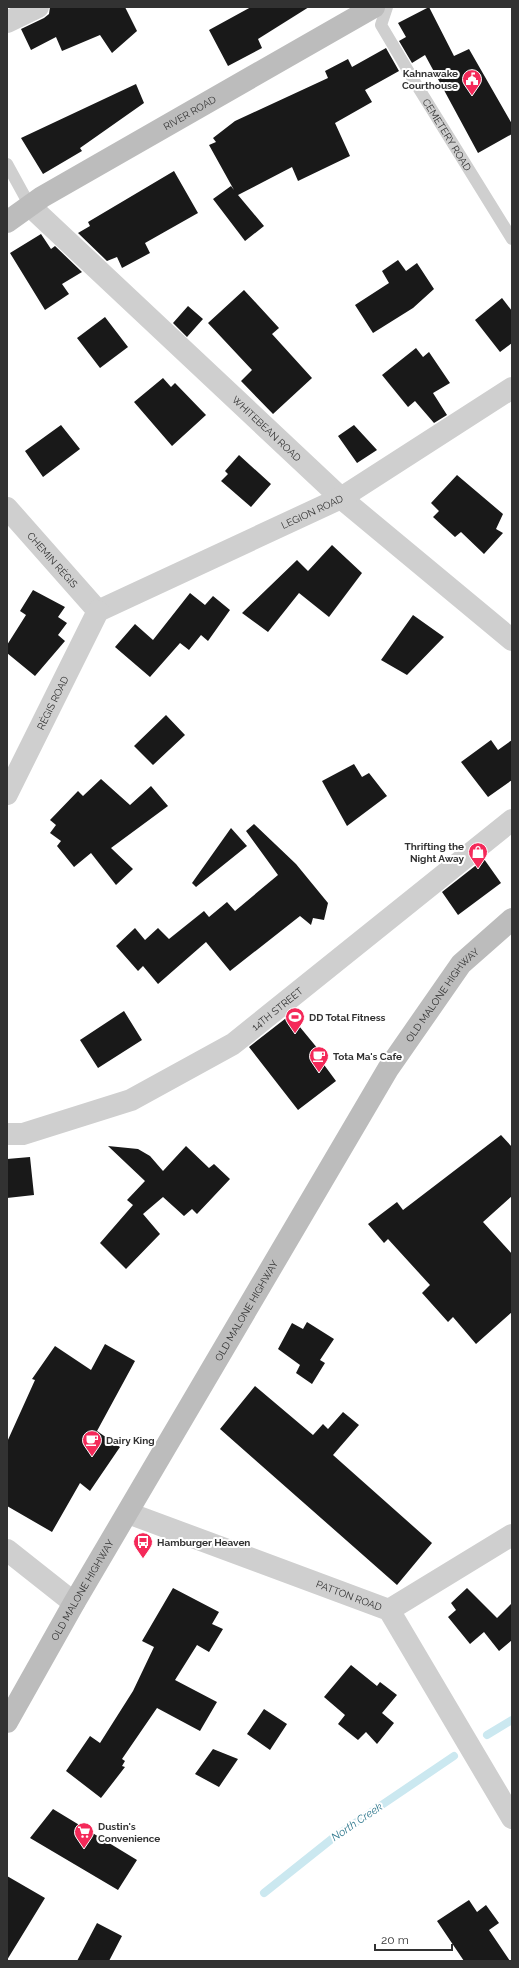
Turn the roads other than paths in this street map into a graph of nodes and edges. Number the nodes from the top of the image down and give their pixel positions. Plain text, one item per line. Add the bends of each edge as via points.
1 (38, 7) edge
2 (374, 7) edge
3 (387, 7) edge
4 (7, 22) edge
5 (7, 164) edge
6 (30, 206) junction
7 (7, 222) edge
8 (512, 239) edge
9 (512, 388) edge
10 (341, 498) junction
11 (7, 508) edge
12 (98, 611) junction
13 (512, 640) edge
14 (7, 794) edge
15 (512, 820) edge
16 (512, 919) edge
17 (7, 1134) edge
18 (128, 1513) junction
19 (512, 1535) edge
20 (7, 1550) edge
21 (74, 1603) junction
22 (389, 1610) junction
23 (7, 1722) edge
24 (512, 1818) edge

1 - 4 street
2 - 6 street, RIVER ROAD via 42,196
3 - 8 lane, CEMETERY ROAD via 381,25
5 - 6 lane
6 - 7 street, RIVER ROAD
6 - 10 street, WHITEBEAN ROAD
9 - 10 street, LEGION ROAD
10 - 12 street, LEGION ROAD
10 - 13 street, WHITEBEAN ROAD
11 - 12 street, CHEMIN RÉGIS
12 - 14 street, RÉGIS ROAD
15 - 17 street, 14TH STREET via 233,1044 131,1100 23,1134
16 - 18 street, OLD MALONE HIGHWAY via 460,964 388,1069
18 - 21 street, OLD MALONE HIGHWAY
18 - 22 street, PATTON ROAD
19 - 22 street
20 - 21 street
21 - 23 street, OLD MALONE HIGHWAY
22 - 24 street, PATTON ROAD

